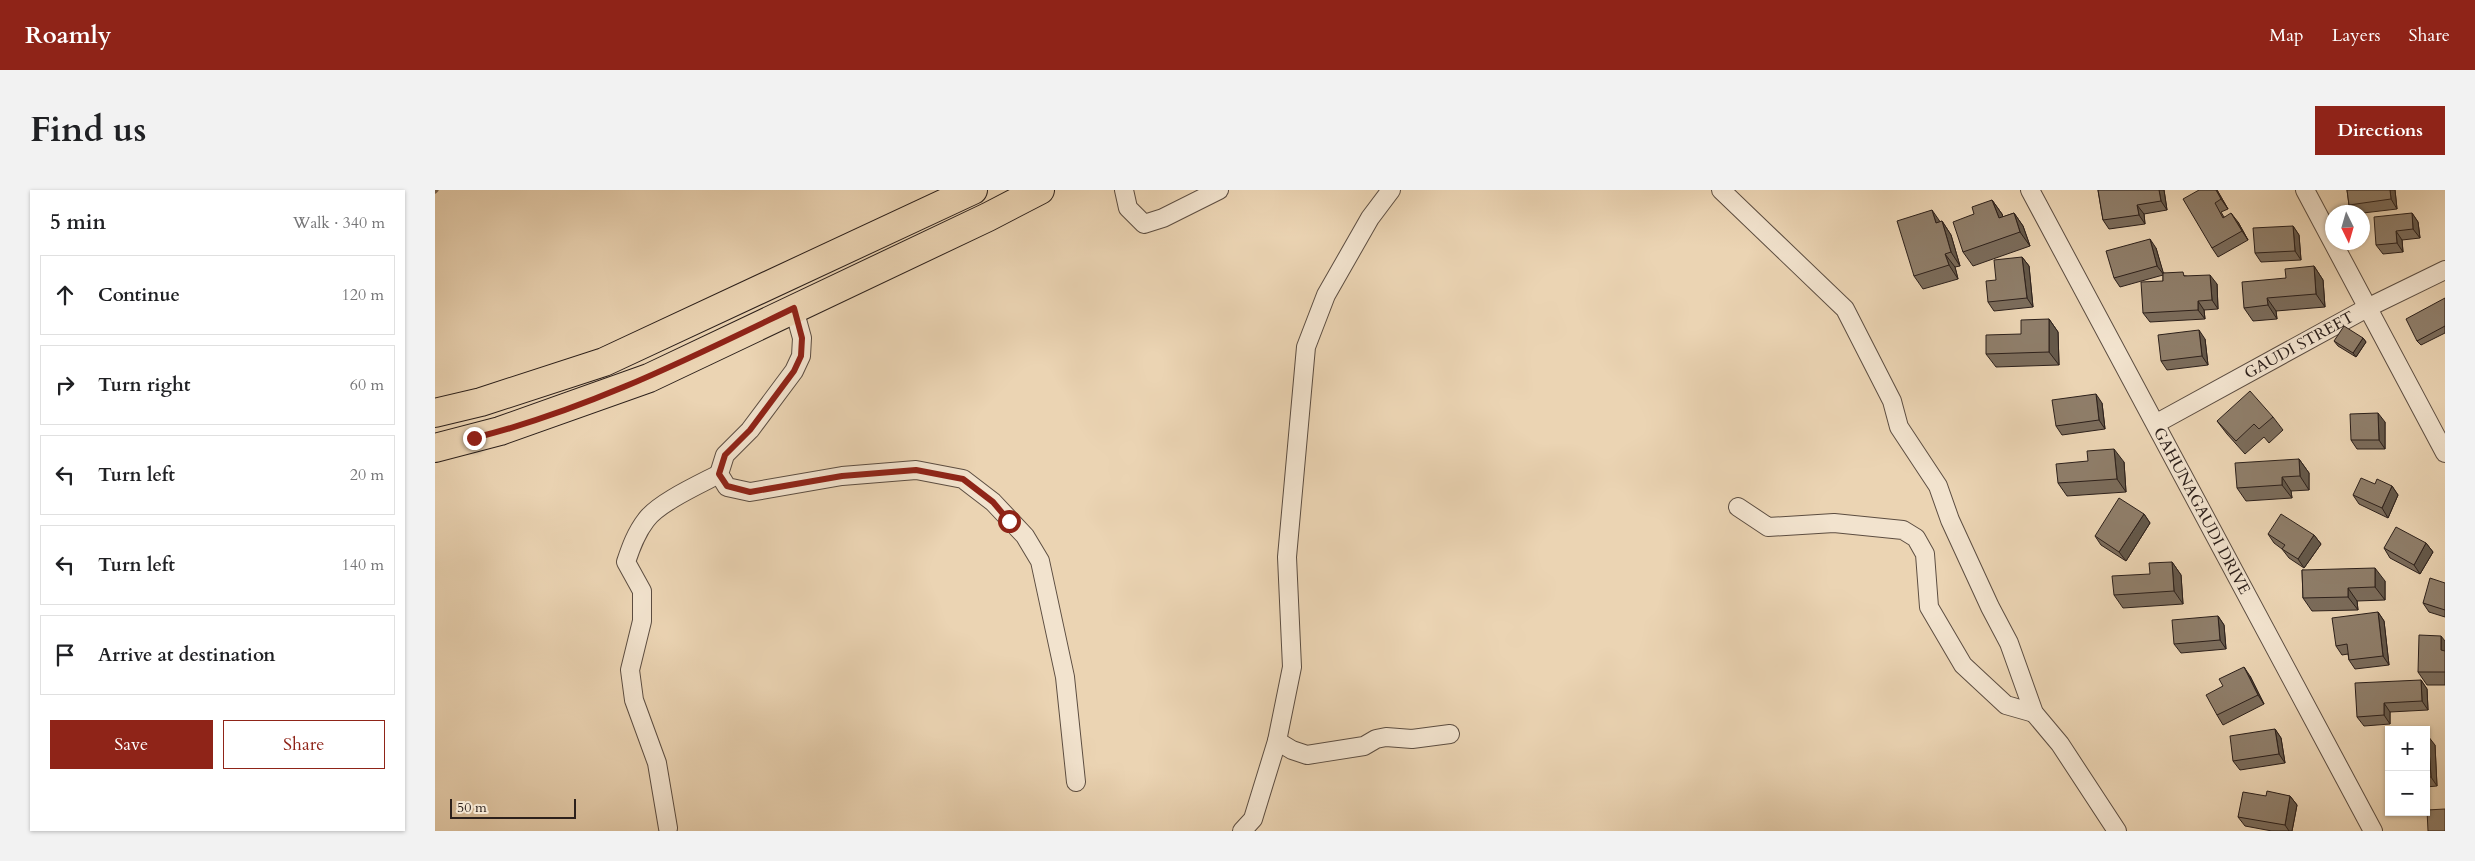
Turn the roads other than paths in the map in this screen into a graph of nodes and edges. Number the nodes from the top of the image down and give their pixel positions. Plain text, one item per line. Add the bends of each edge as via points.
1 (973, 190) edge
2 (1040, 190) edge
3 (1124, 190) edge
4 (1219, 190) edge
5 (1391, 190) edge
6 (1721, 190) edge
7 (2030, 190) edge
8 (2305, 190) edge
9 (2445, 270) edge
10 (794, 308) junction
11 (2367, 308) junction
12 (435, 412) edge
13 (2157, 423) junction
14 (435, 448) edge
15 (2445, 453) edge
16 (719, 474) junction
17 (1738, 507) dead end
18 (2034, 713) junction
19 (1450, 734) dead end
20 (1277, 741) junction
21 (1076, 782) dead end
22 (668, 828) dead end
23 (1241, 831) edge
24 (2117, 831) edge
25 (2373, 831) edge

1 - 12 main road via 604,362 489,400
2 - 10 main road
3 - 4 street via 1128,208 1144,224
5 - 20 street via 1370,218 1326,295 1306,347 1287,557 1292,667
6 - 18 street via 1845,308 1892,401 1899,427 1938,486 1989,607 2009,643
7 - 13 street, GAHUNAGAUDI DRIVE
8 - 11 street
9 - 11 street, GAUDI STREET
10 - 14 main road via 649,378 507,429
10 - 16 street via 802,338 801,356 794,371 750,430 725,455
11 - 13 street, GAUDI STREET
11 - 15 street
13 - 25 street, GAHUNAGAUDI DRIVE
16 - 21 street via 727,486 750,492 842,476 916,470 963,479 993,502 1025,536 1040,561 1065,677
16 - 22 street via 647,518 634,539 626,562 642,591 643,621 630,670 634,700 657,763
17 - 18 street via 1768,527 1834,523 1903,530 1916,538 1925,554 1929,607 1963,665 2006,705
18 - 24 street via 2060,744
19 - 20 street via 1413,739 1386,736 1357,748 1307,755
20 - 23 street via 1253,820

